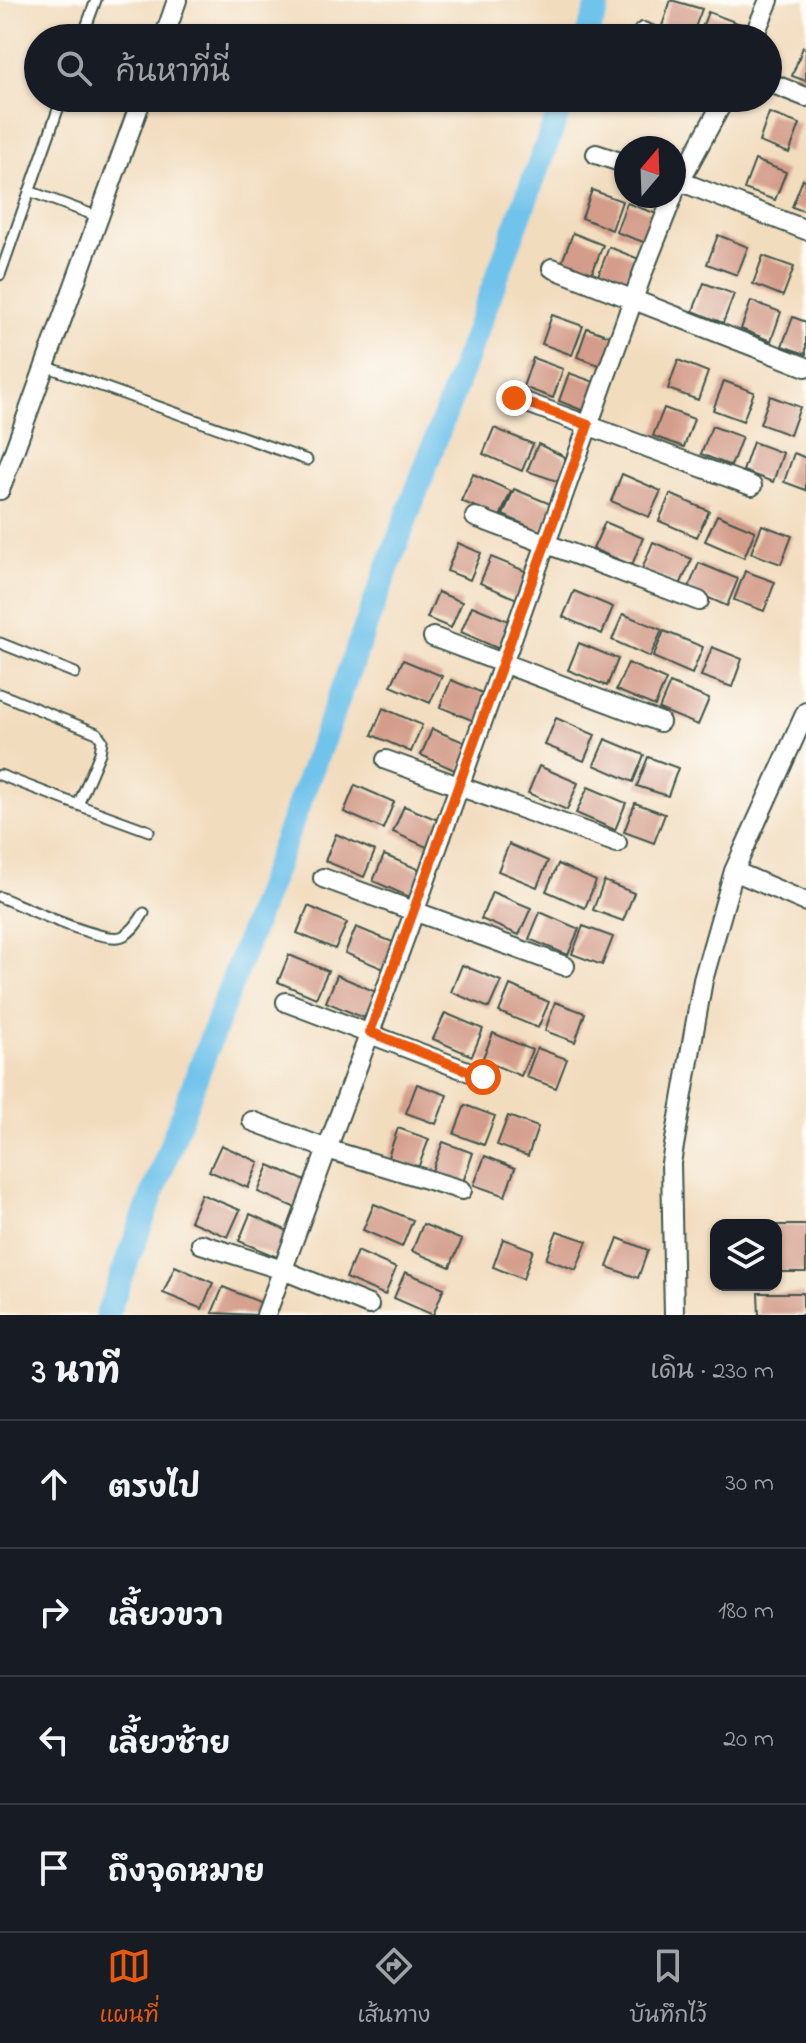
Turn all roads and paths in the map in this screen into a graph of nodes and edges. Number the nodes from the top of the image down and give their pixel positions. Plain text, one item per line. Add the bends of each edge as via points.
1 (96, 0) edge
2 (177, 0) edge
3 (769, 0) edge
4 (87, 24) edge
5 (169, 24) edge
6 (759, 24) edge
7 (782, 88) edge
8 (806, 97) edge
9 (57, 112) edge
10 (137, 112) edge
11 (717, 112) edge
12 (596, 154) dead end
13 (614, 160) edge
14 (686, 167) edge
15 (29, 191) junction
16 (686, 191) edge
17 (667, 208) edge
18 (99, 217) junction
19 (806, 230) edge
20 (0, 235) edge
21 (13, 240) junction
22 (552, 268) dead end
23 (0, 275) edge
24 (633, 300) junction
25 (45, 366) junction
26 (806, 367) edge
27 (514, 398) dead end
28 (588, 425) junction
29 (307, 460) dead end
30 (752, 486) dead end
31 (0, 490) edge
32 (475, 517) dead end
33 (546, 544) junction
34 (699, 601) dead end
35 (433, 637) dead end
36 (0, 643) edge
37 (504, 664) junction
38 (75, 673) dead end
39 (0, 694) edge
40 (806, 712) edge
41 (660, 722) dead end
42 (386, 760) dead end
43 (0, 775) edge
44 (460, 787) junction
45 (78, 805) junction
46 (149, 831) dead end
47 (617, 843) dead end
48 (734, 871) junction
49 (323, 878) dead end
50 (0, 897) edge
51 (806, 902) edge
52 (415, 910) junction
53 (144, 913) dead end
54 (565, 966) dead end
55 (286, 1002) dead end
56 (370, 1032) junction
57 (483, 1077) dead end
58 (252, 1121) dead end
59 (327, 1149) junction
60 (462, 1190) dead end
61 (201, 1244) dead end
62 (283, 1270) junction
63 (369, 1305) dead end
64 (266, 1315) edge
65 (674, 1315) edge

1 - 4 lane
2 - 5 street
3 - 6 street
7 - 8 street
9 - 15 lane
10 - 18 street
11 - 14 street
12 - 13 street
15 - 18 lane
15 - 21 lane
16 - 19 street
17 - 24 street
18 - 25 street
20 - 21 lane
21 - 23 lane
22 - 24 street
24 - 26 street
24 - 28 street
25 - 29 lane
25 - 31 street
27 - 28 street
28 - 30 street
28 - 33 street
32 - 33 street
33 - 34 street
33 - 37 street
35 - 37 street
36 - 38 lane
37 - 41 street
37 - 44 street
39 - 45 lane via 100,735 100,753
40 - 48 street
42 - 44 street
43 - 45 lane
44 - 47 street
44 - 52 street
45 - 46 lane
48 - 51 street
48 - 65 street via 703,980 671,1163
49 - 52 street
50 - 53 lane via 99,937 121,938
52 - 54 street
52 - 56 street
55 - 56 street
56 - 57 street
56 - 59 street
58 - 59 street
59 - 60 street
59 - 62 street
61 - 62 street
62 - 63 street
62 - 64 street

